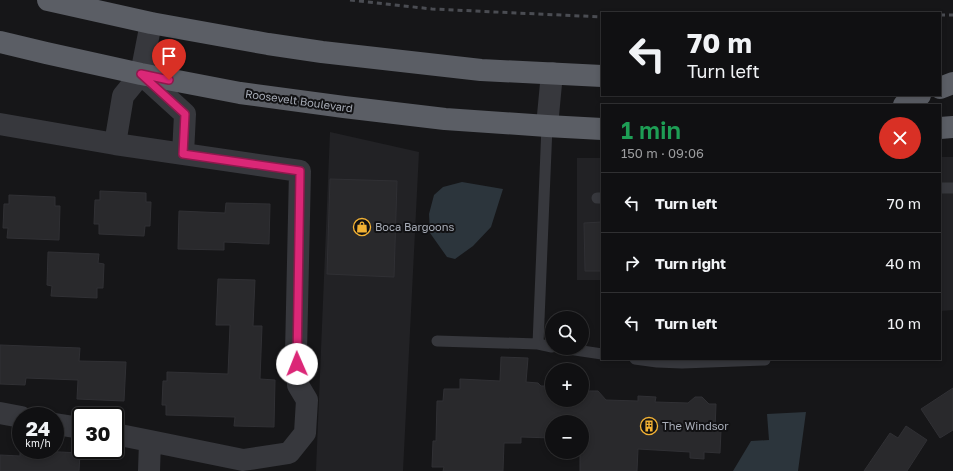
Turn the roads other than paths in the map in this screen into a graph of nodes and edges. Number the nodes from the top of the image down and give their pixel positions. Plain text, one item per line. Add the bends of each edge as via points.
1 (48, 0) edge
2 (151, 23) junction
3 (0, 42) edge
4 (552, 73) junction
5 (141, 74) junction
6 (601, 76) edge
7 (941, 76) edge
8 (953, 76) edge
9 (953, 83) edge
10 (941, 88) edge
11 (918, 96) edge
12 (906, 104) edge
13 (0, 124) edge
14 (547, 126) junction
15 (941, 128) edge
16 (953, 128) edge
17 (601, 129) edge
18 (115, 144) junction
19 (183, 154) junction
20 (941, 188) edge
21 (953, 188) edge
22 (437, 341) dead end
23 (538, 344) junction
24 (545, 345) edge
25 (589, 352) edge
26 (601, 354) edge
27 (643, 360) edge
28 (764, 360) dead end
29 (0, 414) edge
30 (12, 416) edge
31 (124, 436) edge
32 (150, 441) junction
33 (149, 471) edge

1 - 2 highway
2 - 4 highway via 322,52 481,70
2 - 5 street
3 - 5 highway, Roosevelt Boulevard
4 - 6 highway
4 - 14 street
5 - 14 highway, Roosevelt Boulevard via 240,93 344,107 445,119
5 - 18 street via 123,96
5 - 19 street via 185,114
7 - 8 highway
9 - 10 highway
11 - 12 highway
13 - 18 street
14 - 17 highway, Roosevelt Boulevard
14 - 23 lane
15 - 16 highway
18 - 19 street
19 - 32 street via 300,171 296,353 298,386 307,400 305,433 289,453 243,460
20 - 21 lane
22 - 23 lane
23 - 24 lane
25 - 26 lane
27 - 28 lane via 682,363
29 - 30 street
31 - 32 street
32 - 33 street

